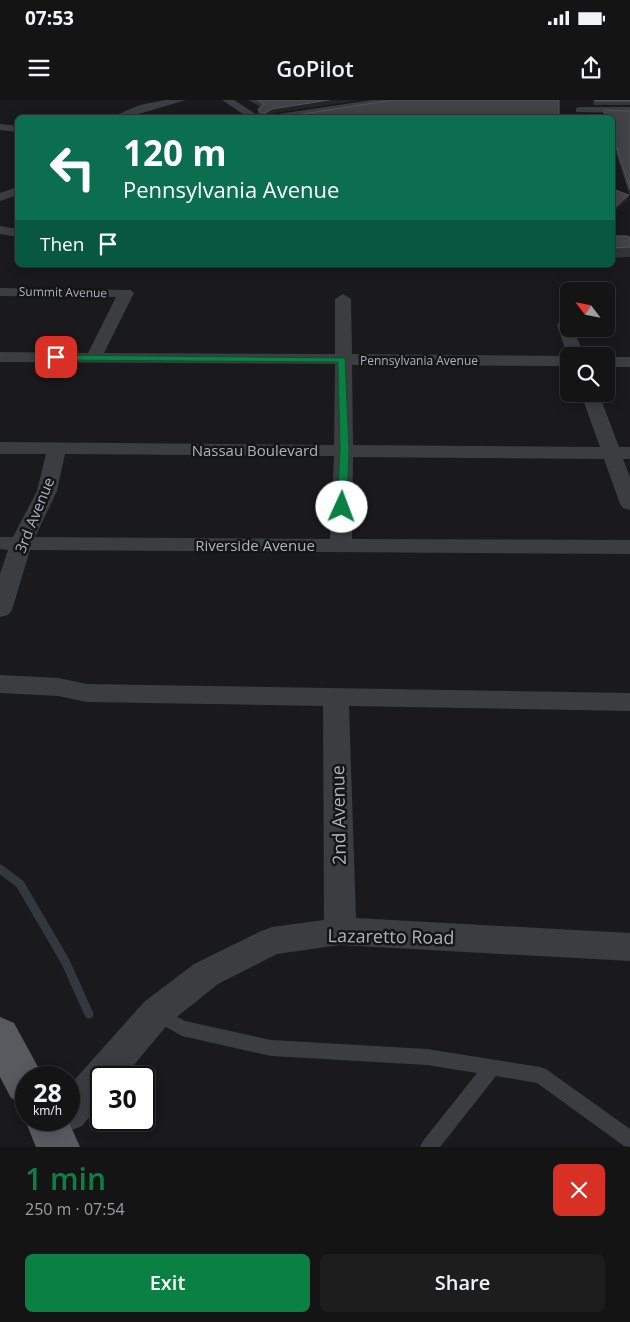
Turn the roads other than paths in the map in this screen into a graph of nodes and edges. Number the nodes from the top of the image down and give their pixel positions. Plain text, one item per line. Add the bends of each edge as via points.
1 (181, 100) edge
2 (227, 100) edge
3 (392, 100) edge
4 (353, 106) junction
5 (579, 109) edge
6 (630, 110) edge
7 (122, 115) edge
8 (252, 115) edge
9 (292, 115) edge
10 (371, 115) edge
11 (0, 127) edge
12 (15, 129) edge
13 (15, 192) edge
14 (0, 197) edge
15 (0, 230) edge
16 (15, 232) edge
17 (0, 292) edge
18 (343, 299) dead end
19 (0, 357) edge
20 (94, 357) junction
21 (342, 359) junction
22 (560, 361) edge
23 (615, 362) edge
24 (630, 362) edge
25 (594, 402) edge
26 (0, 448) edge
27 (58, 448) junction
28 (344, 450) junction
29 (621, 453) edge
30 (630, 504) edge
31 (11, 543) edge
32 (341, 545) junction
33 (630, 547) edge
34 (0, 610) edge
35 (0, 684) edge
36 (336, 698) junction
37 (630, 702) edge
38 (340, 931) junction
39 (630, 947) edge
40 (156, 1013) junction
41 (0, 1036) edge
42 (16, 1066) edge
43 (492, 1068) junction
44 (56, 1132) edge
45 (630, 1140) edge
46 (429, 1147) edge

1 - 7 street
2 - 8 street
3 - 4 street
4 - 9 street
4 - 10 street
5 - 6 street
11 - 12 street
13 - 14 street
15 - 16 street
17 - 20 street, Summit Avenue via 126,293
18 - 21 street
19 - 20 street, Pennsylvania Avenue
20 - 21 street, Pennsylvania Avenue
21 - 22 street, Pennsylvania Avenue
21 - 28 street
23 - 24 street
25 - 29 street
26 - 27 street, Nassau Boulevard
27 - 28 street, Nassau Boulevard
27 - 31 street, 3rd Avenue via 47,491
28 - 29 street, Nassau Boulevard
28 - 32 street
29 - 30 street
31 - 32 street, Riverside Avenue
31 - 34 street, 3rd Avenue
32 - 33 street, Riverside Avenue
35 - 36 street via 87,693
36 - 37 street
36 - 38 street, 2nd Avenue
38 - 39 street, Lazaretto Road
38 - 40 street, Lazaretto Road via 272,941 206,974
40 - 43 lane via 182,1028 270,1048 427,1057
40 - 44 street, Lazaretto Road
41 - 42 main road
43 - 45 lane via 540,1075
43 - 46 lane

